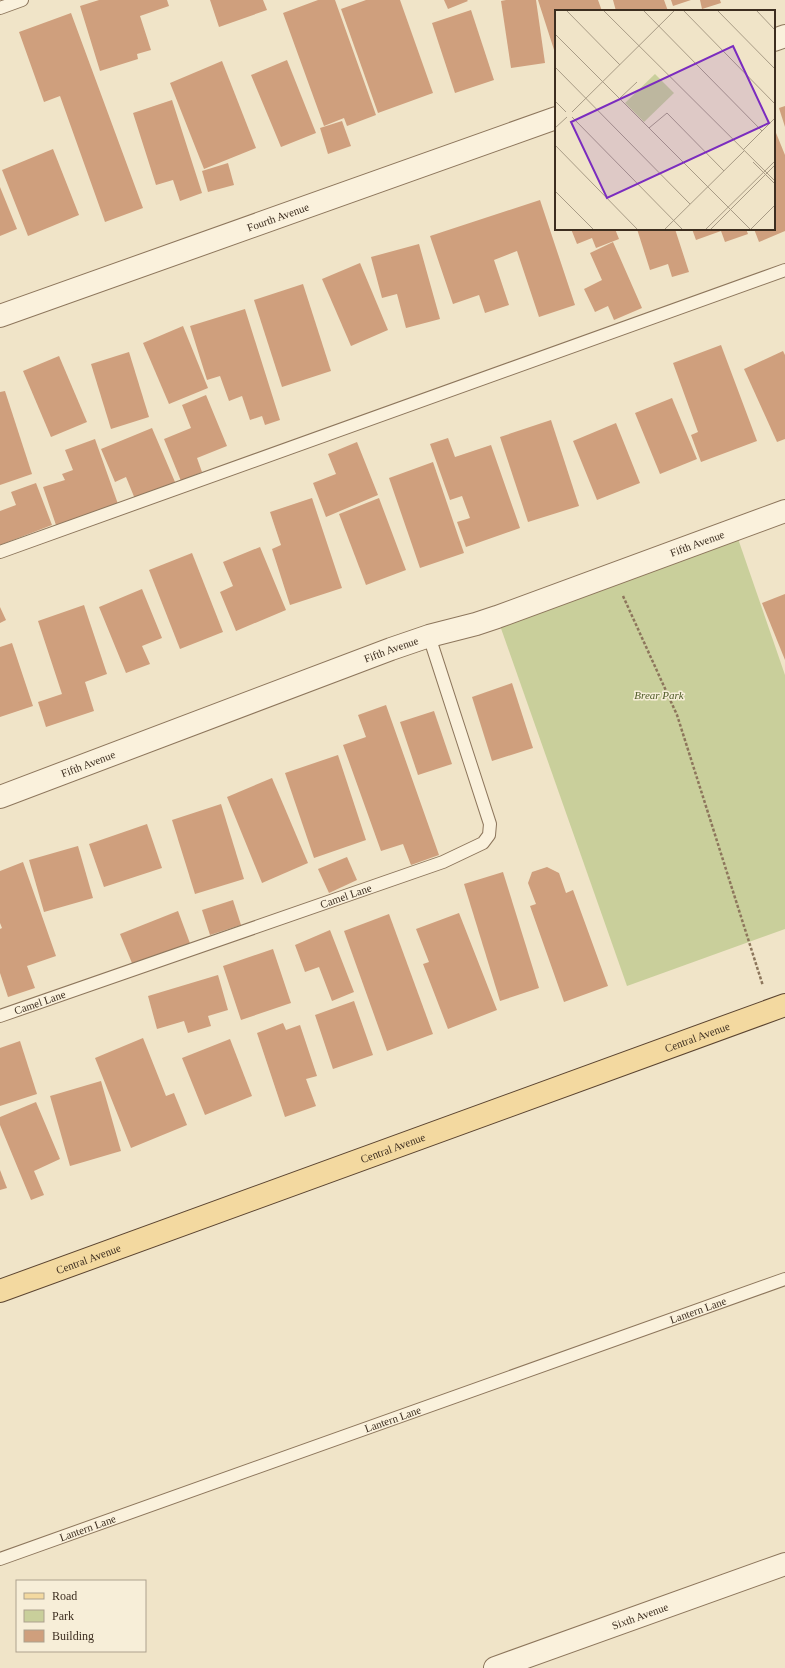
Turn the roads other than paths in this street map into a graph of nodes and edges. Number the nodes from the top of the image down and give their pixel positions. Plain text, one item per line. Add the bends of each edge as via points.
1 (22, 0) edge
2 (0, 8) edge
3 (785, 36) edge
4 (775, 40) edge
5 (555, 118) edge
6 (785, 270) edge
7 (0, 316) edge
8 (785, 511) edge
9 (0, 552) edge
10 (429, 636) junction
11 (0, 797) edge
12 (778, 1007) edge
13 (0, 1016) edge
14 (785, 1279) edge
15 (0, 1291) edge
16 (0, 1559) edge
17 (785, 1564) edge
18 (495, 1668) edge

1 - 2 lane
3 - 4 street
5 - 7 street, Fourth Avenue
6 - 9 lane
8 - 10 street, Fifth Avenue via 476,624
10 - 11 street, Fifth Avenue
10 - 13 lane, Camel Lane via 490,824 489,835 483,843 443,862
12 - 15 main road, Central Avenue
14 - 16 lane, Lantern Lane
17 - 18 street, Sixth Avenue

